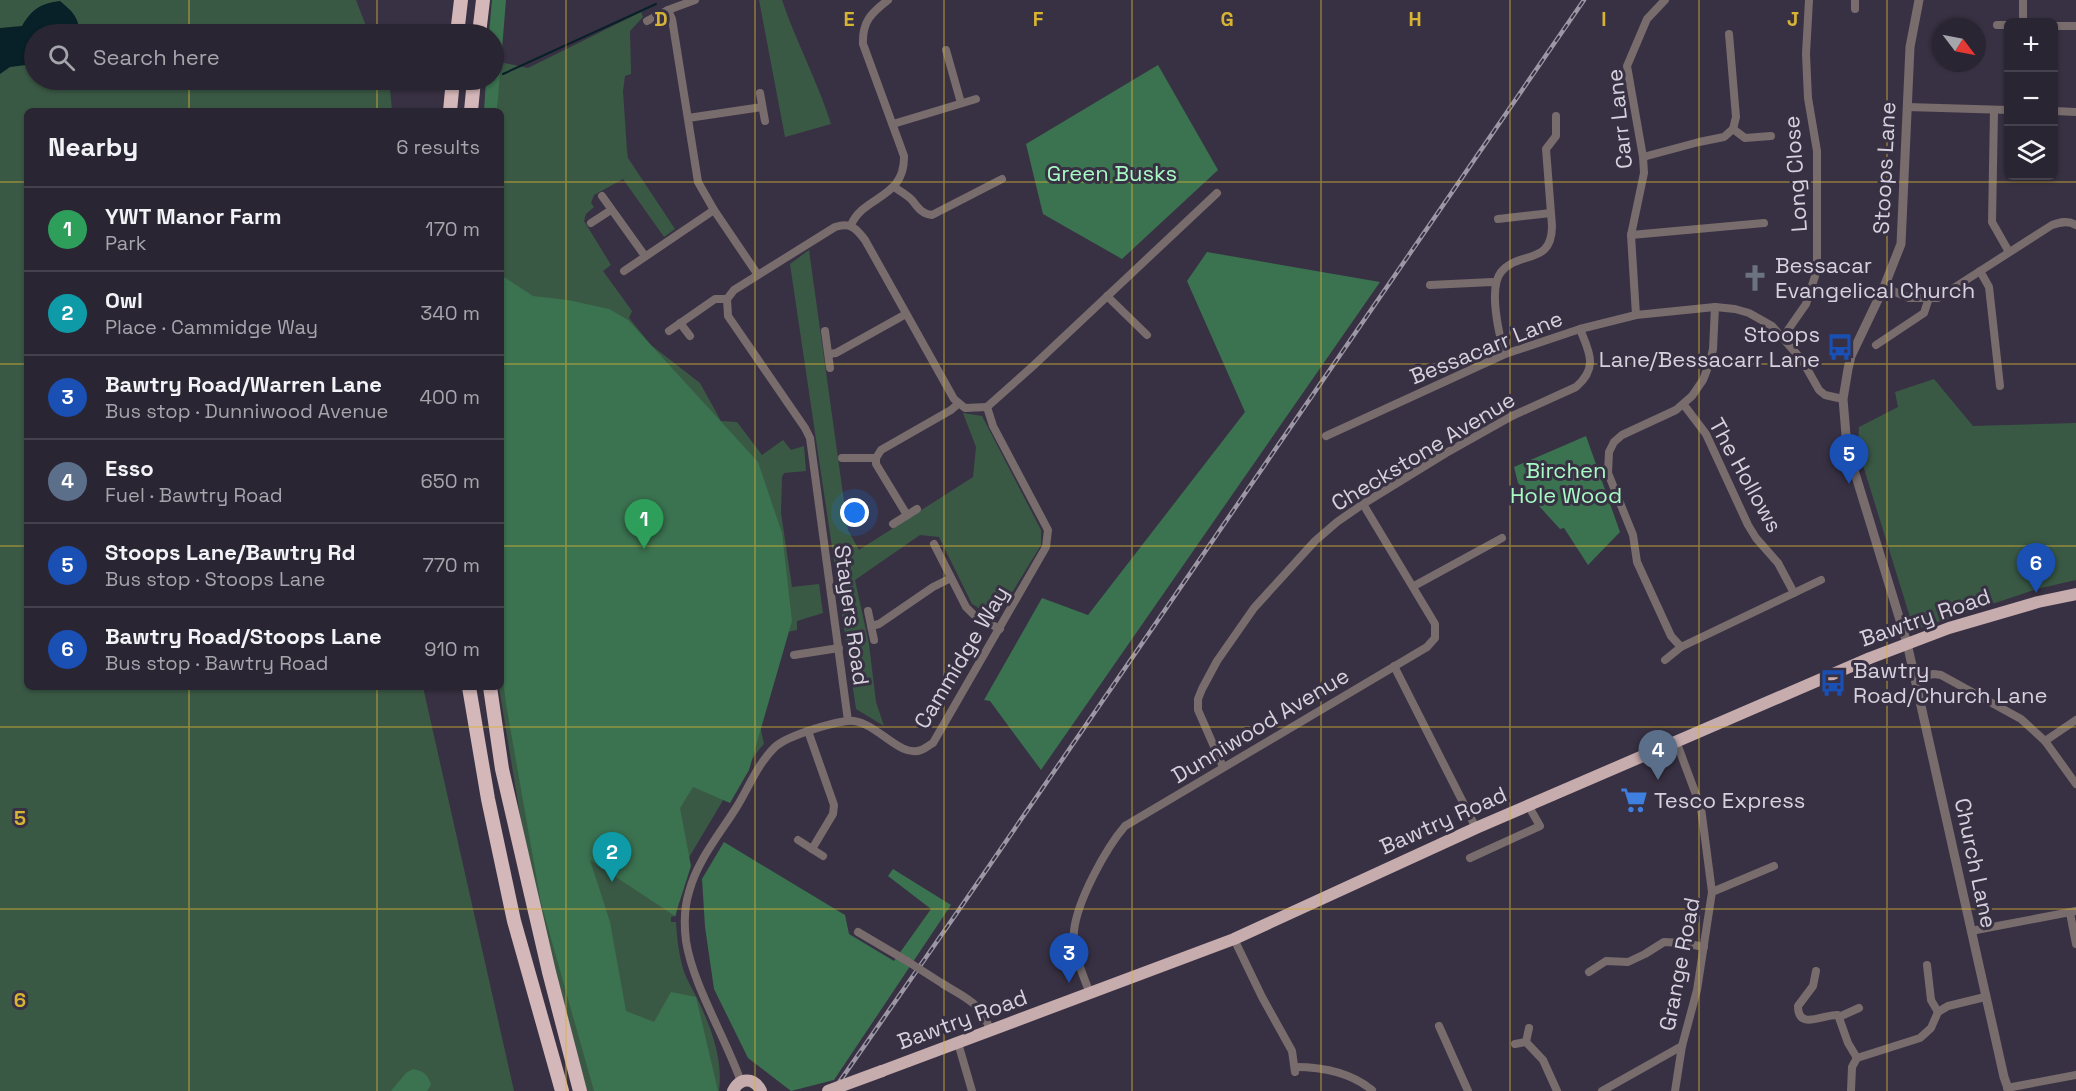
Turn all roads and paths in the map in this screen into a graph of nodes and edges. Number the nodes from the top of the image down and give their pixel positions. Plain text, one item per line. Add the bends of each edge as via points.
1 (461, 0) edge
2 (483, 0) edge
3 (695, 0) edge
4 (888, 0) edge
5 (1665, 0) edge
6 (1809, 0) edge
7 (1919, 0) edge
8 (2023, 0) edge
9 (668, 10) junction
10 (2023, 18) edge
11 (647, 21) dead end
12 (458, 24) edge
13 (480, 24) edge
14 (2004, 25) edge
15 (1997, 26) dead end
16 (2058, 26) edge
17 (2076, 26) edge
18 (1729, 34) dead end
19 (946, 50) dead end
20 (452, 90) edge
21 (473, 90) edge
22 (760, 93) dead end
23 (976, 99) dead end
24 (961, 103) junction
25 (762, 107) junction
26 (1907, 107) junction
27 (450, 108) edge
28 (471, 108) edge
29 (1995, 110) junction
30 (2004, 110) edge
31 (2058, 111) edge
32 (2076, 112) edge
33 (1556, 116) dead end
34 (688, 118) junction
35 (765, 121) dead end
36 (893, 124) junction
37 (1733, 129) junction
38 (1771, 136) dead end
39 (1643, 157) junction
40 (1002, 179) dead end
41 (894, 187) junction
42 (1217, 193) dead end
43 (602, 196) dead end
44 (611, 210) junction
45 (714, 210) junction
46 (1551, 213) junction
47 (1498, 219) dead end
48 (591, 223) dead end
49 (1764, 223) dead end
50 (851, 225) junction
51 (2076, 225) edge
52 (1631, 235) junction
53 (2009, 252) junction
54 (645, 256) junction
55 (624, 271) dead end
56 (1980, 271) junction
57 (758, 275) junction
58 (1496, 284) junction
59 (1430, 285) dead end
60 (1884, 287) junction
61 (1107, 296) junction
62 (1929, 298) junction
63 (728, 299) junction
64 (1715, 308) junction
65 (906, 314) junction
66 (1636, 315) junction
67 (681, 323) junction
68 (1580, 329) junction
69 (669, 331) dead end
70 (825, 331) dead end
71 (1147, 335) dead end
72 (690, 336) dead end
73 (1783, 337) junction
74 (1876, 345) dead end
75 (829, 354) junction
76 (1505, 354) junction
77 (830, 368) dead end
78 (2000, 386) dead end
79 (1843, 399) junction
80 (958, 404) junction
81 (1684, 405) junction
82 (987, 407) junction
83 (1326, 436) dead end
84 (842, 458) dead end
85 (876, 458) junction
86 (1363, 504) junction
87 (917, 509) dead end
88 (907, 515) junction
89 (893, 524) dead end
90 (1502, 538) dead end
91 (934, 544) dead end
92 (951, 578) junction
93 (1821, 580) dead end
94 (1414, 586) junction
95 (1794, 593) junction
96 (2076, 594) edge
97 (868, 611) dead end
98 (871, 626) junction
99 (1000, 629) junction
100 (873, 640) dead end
101 (1907, 643) junction
102 (1681, 647) junction
103 (838, 648) junction
104 (794, 655) dead end
105 (1665, 660) dead end
106 (1394, 666) junction
107 (1914, 678) junction
108 (470, 690) edge
109 (490, 690) edge
110 (2076, 720) edge
111 (848, 721) junction
112 (808, 732) junction
113 (1676, 741) junction
114 (2045, 741) junction
115 (1223, 767) junction
116 (2076, 784) edge
117 (1528, 805) junction
118 (1476, 828) junction
119 (798, 840) dead end
120 (812, 849) junction
121 (823, 856) dead end
122 (1470, 858) dead end
123 (1774, 866) dead end
124 (1712, 892) junction
125 (2073, 912) edge
126 (1971, 931) junction
127 (858, 932) dead end
128 (1234, 939) junction
129 (2076, 944) edge
130 (1704, 947) junction
131 (1928, 965) dead end
132 (1816, 971) dead end
133 (1589, 972) dead end
134 (1090, 994) junction
135 (1986, 997) junction
136 (1859, 1008) dead end
137 (1938, 1012) junction
138 (1839, 1017) junction
139 (1439, 1026) dead end
140 (1529, 1028) dead end
141 (991, 1032) junction
142 (958, 1042) junction
143 (1526, 1042) junction
144 (1515, 1044) dead end
145 (1682, 1046) junction
146 (1857, 1058) junction
147 (2076, 1075) edge
148 (737, 1086) edge
149 (1372, 1090) edge
150 (2008, 1090) edge
151 (562, 1091) edge
152 (580, 1091) edge
153 (761, 1091) edge
154 (828, 1091) edge
155 (972, 1091) edge
156 (1468, 1091) edge
157 (1557, 1091) edge
158 (1602, 1091) edge
159 (1675, 1091) edge
160 (1851, 1091) edge

1 - 12 highway
2 - 13 highway
3 - 9 street
4 - 36 street via 868,18 863,35 865,53
5 - 39 street, Carr Lane via 1647,19 1628,66
6 - 73 street, Long Close via 1806,54 1817,151 1817,270 1806,304
7 - 26 street, Stoops Lane via 1912,31
8 - 10 street
9 - 11 street
9 - 34 street
14 - 15 street
16 - 17 street
18 - 37 street via 1736,117
19 - 24 street
20 - 27 highway
21 - 28 highway
22 - 25 street
23 - 24 street
24 - 36 street
25 - 34 street
25 - 35 street
26 - 29 street
26 - 60 street, Stoops Lane via 1901,244
29 - 30 street
29 - 53 street via 1992,222
31 - 32 street
33 - 46 street via 1556,136 1546,149
34 - 45 street via 698,182
36 - 41 street via 904,161
37 - 38 street via 1745,138
37 - 39 street via 1719,139
39 - 52 street, Carr Lane via 1643,182
40 - 41 street via 933,215 920,210
41 - 50 street via 861,211
42 - 61 street
43 - 44 street
44 - 48 street
44 - 54 street
45 - 54 street
45 - 57 street
46 - 47 street
46 - 58 street via 1549,244 1536,256 1506,267
49 - 52 street
50 - 57 street via 834,227
50 - 65 street via 865,240
51 - 53 street via 2052,225
52 - 66 street, Carr Lane
53 - 56 street
54 - 55 street
56 - 62 street via 1938,298
56 - 78 street via 1989,287
57 - 63 street via 734,290
58 - 59 street
58 - 76 street via 1497,319
60 - 62 street via 1909,298
60 - 79 street, Stoops Lane via 1851,356
61 - 71 street
61 - 82 street
62 - 74 street via 1924,313
63 - 67 street via 716,299
63 - 103 street, Stayers Road via 728,316 810,438
64 - 66 street, Bessacarr Lane
64 - 73 street, Bessacarr Lane via 1749,312
64 - 81 street, The Hollows via 1710,362 1703,380
65 - 75 street
65 - 80 street
66 - 68 street, Bessacarr Lane
67 - 69 street
67 - 72 street
68 - 76 street, Bessacarr Lane
68 - 86 street, Checkstone Avenue via 1591,365 1576,387 1482,433
70 - 75 street
73 - 79 street, Bessacarr Lane via 1819,390
75 - 77 street
76 - 83 street, Bessacarr Lane
79 - 101 street, Stoops Lane via 1847,447
80 - 82 street via 965,408
80 - 85 street via 881,450
81 - 95 street, The Hollows via 1706,434 1748,525 1778,563
81 - 102 street, The Hollows via 1614,442 1609,452 1608,473 1633,535 1637,562 1671,636
82 - 99 street, Cammidge Way via 993,426 1048,530 1046,548
84 - 85 street
85 - 88 street
86 - 94 street, Dunniwood Avenue
86 - 115 street, Checkstone Avenue via 1315,540 1254,608 1202,689 1198,710
87 - 88 street
88 - 89 street
90 - 94 street
91 - 92 street
92 - 98 street
92 - 99 street via 966,607
93 - 95 street
94 - 106 street, Dunniwood Avenue via 1436,624 1435,638
95 - 102 street
96 - 101 highway, Bawtry Road
97 - 98 street
98 - 100 street
99 - 111 street, Cammidge Way via 933,743 909,751 870,726
101 - 107 street, Church Lane
101 - 113 highway, Bawtry Road
102 - 105 street
103 - 104 street
103 - 111 street, Stayers Road
106 - 115 street, Dunniwood Avenue
106 - 118 street
107 - 114 street via 1941,675 2021,719
107 - 126 street, Church Lane
108 - 151 highway via 514,921
109 - 152 highway via 502,769
110 - 114 street
111 - 112 street
112 - 120 street via 834,805 833,814
112 - 148 street via 783,741 766,757 695,874 684,915 696,974
113 - 117 highway, Bawtry Road
113 - 124 street, Grange Road via 1701,808
114 - 116 street
115 - 134 street, Dunniwood Avenue via 1125,826 1112,842 1074,930 1075,951
117 - 118 highway, Bawtry Road
117 - 122 street via 1540,826
118 - 128 highway, Bawtry Road
119 - 120 street
120 - 121 street
123 - 124 street
124 - 130 street, Grange Road
125 - 126 street
125 - 129 street
126 - 135 street, Church Lane
127 - 141 street, bridge via 977,1005
128 - 134 highway, Bawtry Road
128 - 149 street via 1292,1051 1295,1069 1332,1070 1357,1079
130 - 133 street via 1664,942 1628,962 1606,961
130 - 145 street, Grange Road
131 - 137 street via 1932,1000
132 - 138 street via 1813,986 1798,1006 1800,1015 1809,1021 1834,1014
134 - 141 highway, Bawtry Road
135 - 137 street
135 - 150 street, Church Lane
136 - 138 street
137 - 146 street via 1931,1028 1920,1038
138 - 146 street
139 - 156 street
140 - 143 street
141 - 142 highway, Bawtry Road
142 - 154 highway, Bawtry Road, bridge
142 - 155 street
143 - 144 street
143 - 157 street via 1543,1060
145 - 158 street
145 - 159 street, Grange Road
146 - 160 street via 1852,1067
147 - 150 street
148 - 153 highway via 753,1082

